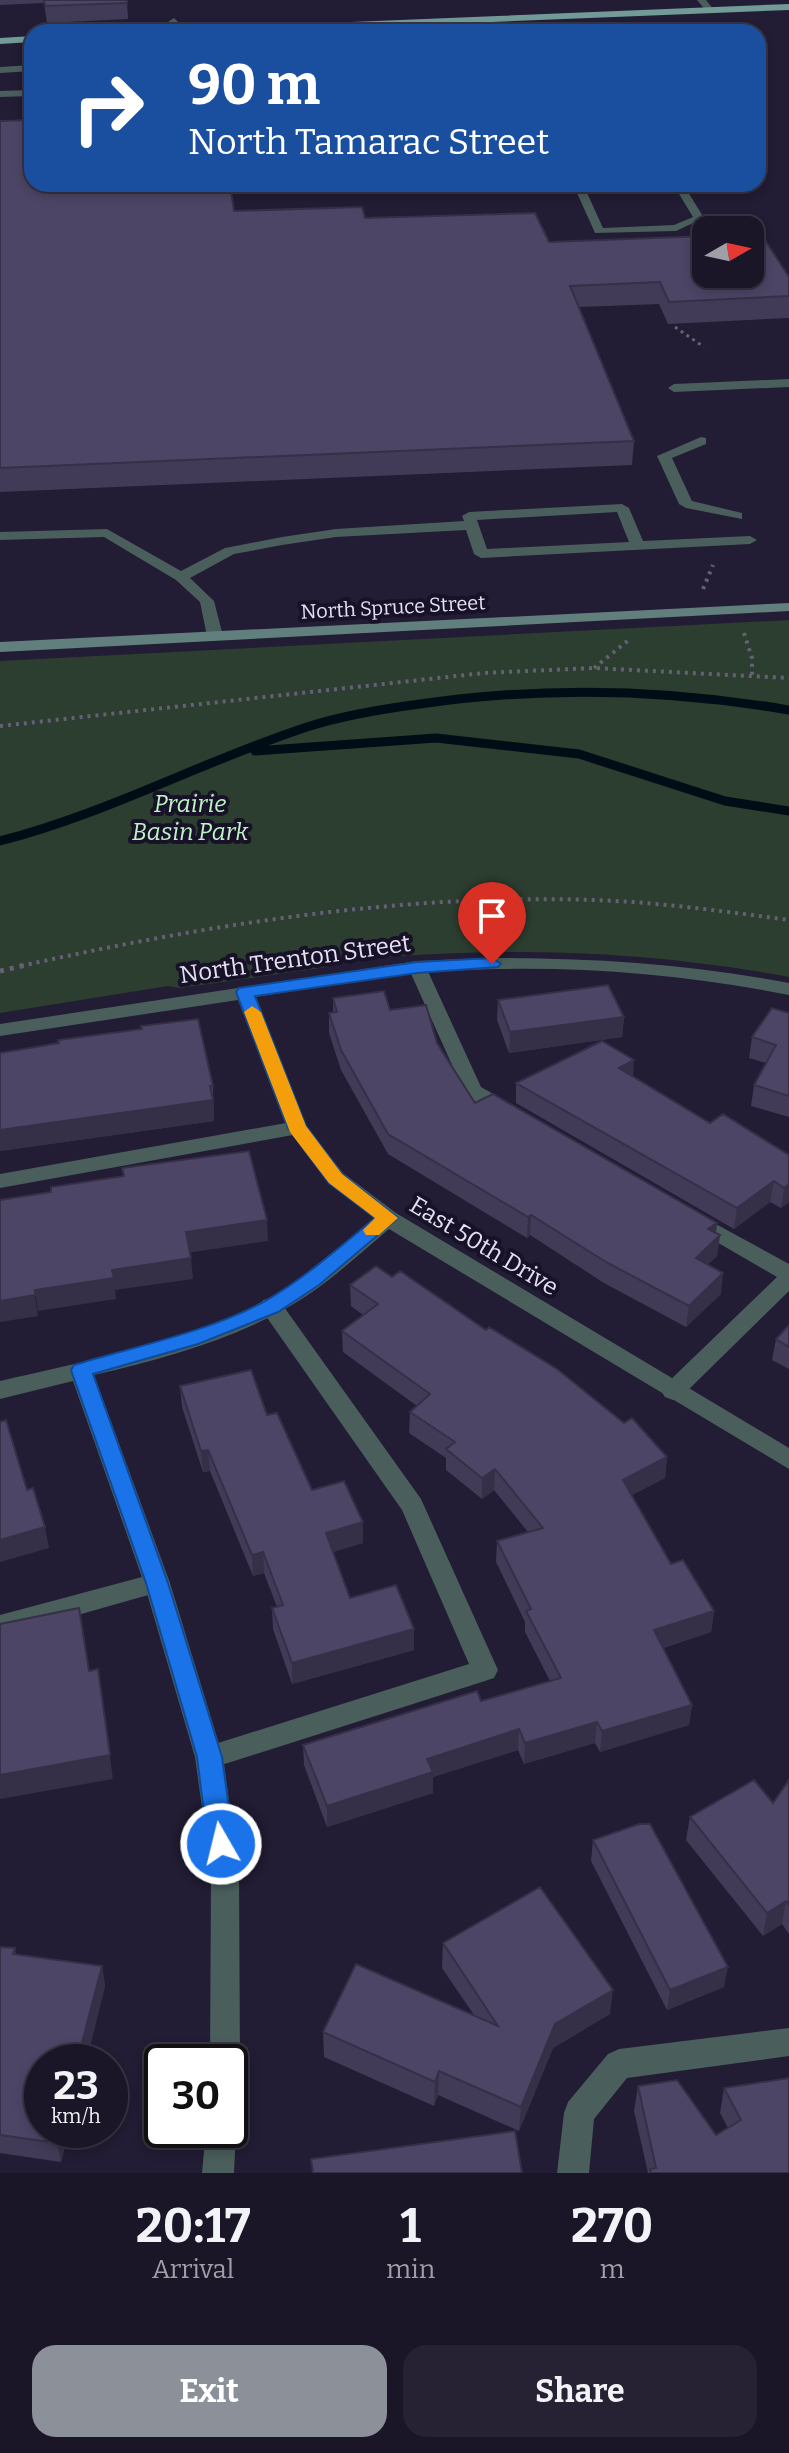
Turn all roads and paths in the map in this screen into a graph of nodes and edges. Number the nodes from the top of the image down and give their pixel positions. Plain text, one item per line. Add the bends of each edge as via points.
1 (701, 0) edge
2 (789, 7) edge
3 (710, 10) junction
4 (789, 16) edge
5 (374, 24) edge
6 (608, 24) edge
7 (24, 40) edge
8 (0, 41) edge
9 (24, 50) edge
10 (0, 51) edge
11 (24, 68) edge
12 (0, 70) edge
13 (24, 93) edge
14 (0, 94) edge
15 (582, 192) edge
16 (683, 192) edge
17 (675, 327) edge
18 (704, 347) dead end
19 (789, 383) edge
20 (674, 388) dead end
21 (701, 441) dead end
22 (737, 516) dead end
23 (472, 525) junction
24 (0, 536) edge
25 (750, 540) dead end
26 (638, 546) junction
27 (717, 552) dead end
28 (181, 577) junction
29 (702, 591) dead end
30 (789, 607) edge
31 (743, 624) dead end
32 (636, 634) dead end
33 (215, 636) junction
34 (0, 647) edge
35 (593, 668) junction
36 (752, 676) junction
37 (789, 678) edge
38 (0, 726) edge
39 (789, 920) edge
40 (417, 967) junction
41 (0, 971) edge
42 (789, 989) edge
43 (245, 992) junction
44 (0, 1030) edge
45 (528, 1123) edge
46 (297, 1128) junction
47 (0, 1181) edge
48 (679, 1210) edge
49 (388, 1218) junction
50 (789, 1276) edge
51 (271, 1306) junction
52 (81, 1370) junction
53 (0, 1390) edge
54 (673, 1391) junction
55 (789, 1460) edge
56 (157, 1583) junction
57 (0, 1626) edge
58 (209, 1757) junction
59 (789, 2042) edge
60 (225, 2044) edge
61 (220, 2148) edge
62 (218, 2173) edge
63 (573, 2173) edge

1 - 3 street
2 - 3 main road
3 - 5 main road
4 - 6 main road
7 - 8 main road
9 - 10 main road
11 - 12 street
13 - 14 street
15 - 16 street via 599,231 676,228 699,218
17 - 18 path
19 - 20 street
21 - 22 street via 664,456 686,504
23 - 26 street via 481,554
23 - 26 street via 469,516 622,508
23 - 28 street via 282,541 230,551
24 - 28 street via 107,533
25 - 26 street
27 - 29 path
28 - 33 street via 207,601
30 - 33 street, North Spruce Street
31 - 36 path
32 - 35 path
33 - 34 street, North Spruce Street
35 - 36 path
35 - 38 path via 371,683
36 - 37 path
39 - 41 path via 627,903 481,901 370,908 265,921
40 - 42 street, North Trenton Street via 598,964
40 - 43 street, North Trenton Street
40 - 45 street via 473,1091
43 - 44 street, North Trenton Street
43 - 46 street, East 50th Drive
46 - 47 street
46 - 49 street, East 50th Drive via 336,1178
48 - 50 street
49 - 51 street
49 - 54 street, East 50th Drive
50 - 54 street
51 - 52 street via 191,1339
51 - 58 street via 412,1506 485,1670
52 - 53 street
52 - 56 street
54 - 55 street, East 50th Drive
56 - 57 street
56 - 58 street
58 - 60 street via 225,1873
59 - 63 street via 619,2064 579,2113
61 - 62 street

